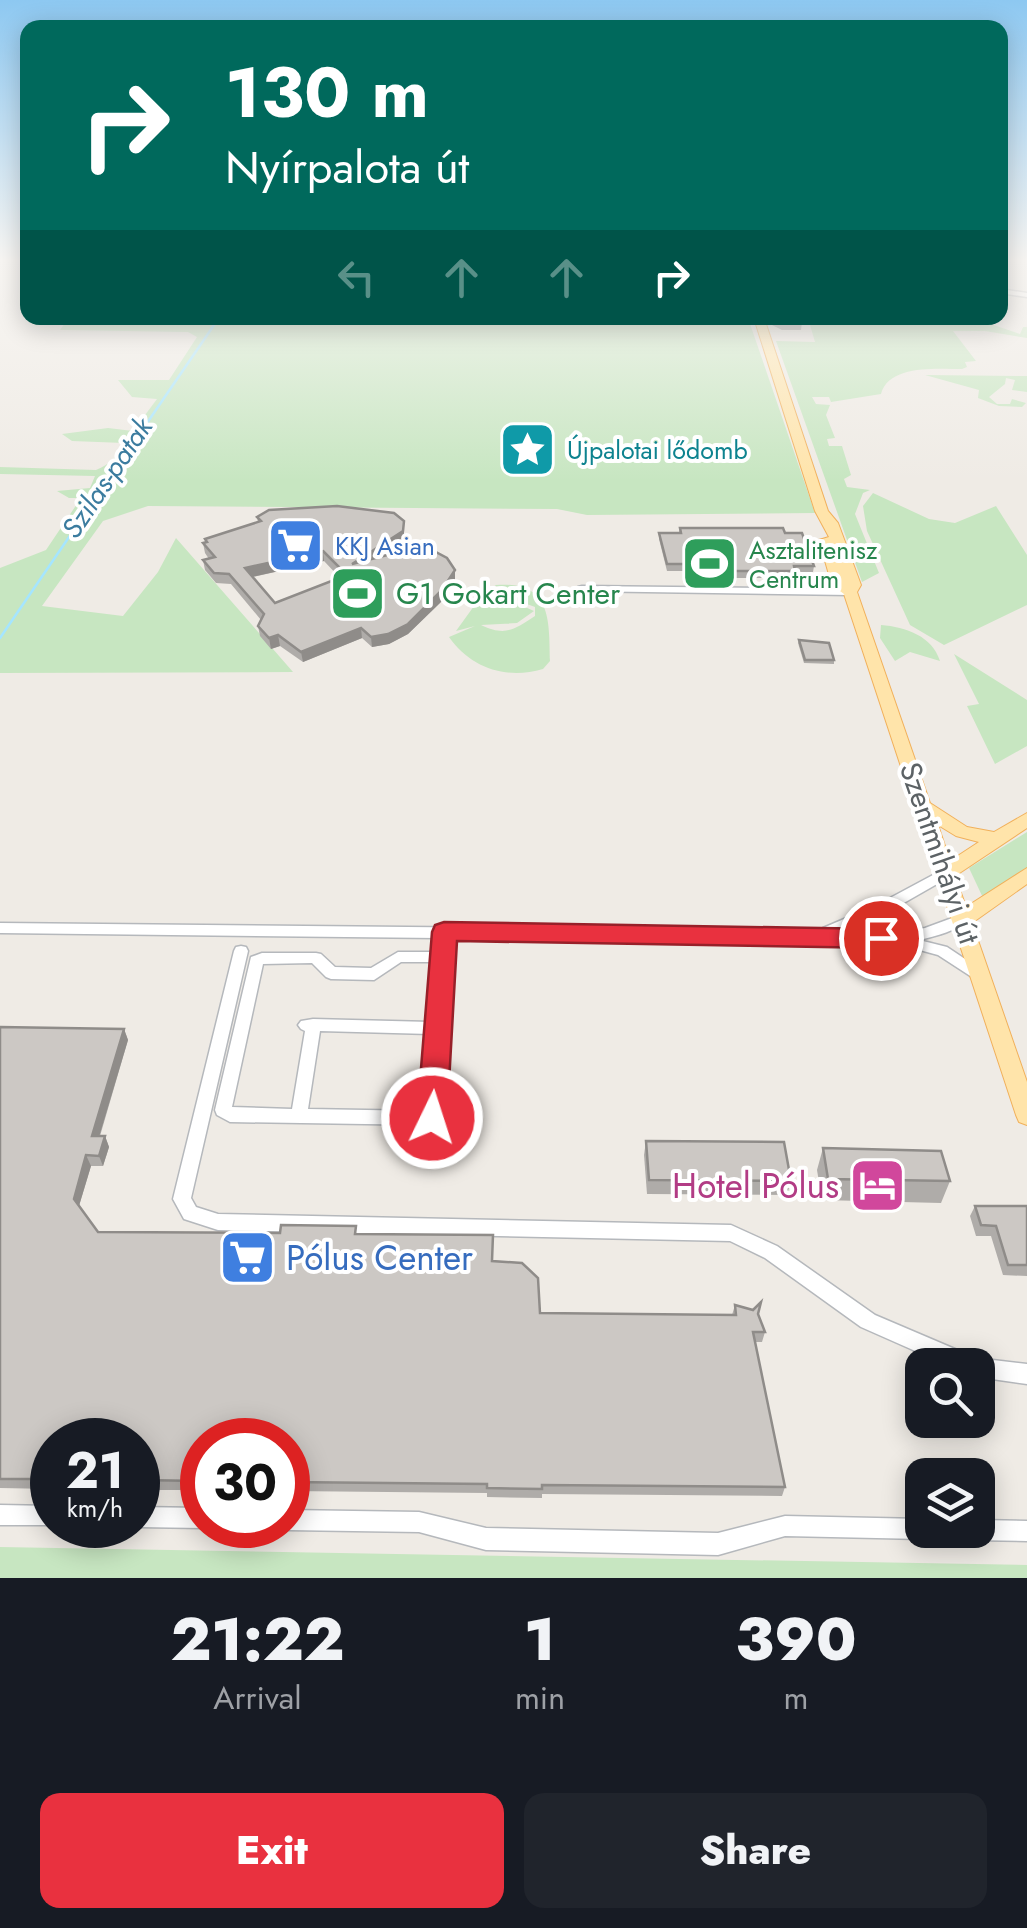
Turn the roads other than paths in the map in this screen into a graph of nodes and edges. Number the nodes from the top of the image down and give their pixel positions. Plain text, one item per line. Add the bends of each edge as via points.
1 (764, 334) edge
2 (822, 510) junction
3 (835, 572) junction
4 (808, 592) junction
5 (850, 592) junction
6 (823, 593) junction
7 (858, 615) junction
8 (924, 806) junction
9 (1027, 819) edge
10 (995, 839) junction
11 (946, 873) junction
12 (1027, 875) edge
13 (928, 885) junction
14 (954, 896) junction
15 (882, 909) junction
16 (963, 919) junction
17 (0, 928) edge
18 (444, 932) junction
19 (811, 936) junction
20 (900, 940) junction
21 (242, 951) dead end
22 (443, 957) junction
23 (984, 980) junction
24 (438, 1028) junction
25 (1027, 1115) edge
26 (299, 1116) junction
27 (930, 1348) edge
28 (995, 1369) edge
29 (1027, 1374) edge
30 (0, 1515) edge
31 (30, 1516) edge
32 (310, 1520) edge
33 (905, 1529) edge
34 (995, 1530) edge
35 (1027, 1531) edge

1 - 2 main road, Szentmihályi út
2 - 3 main road, Szentmihályi út
2 - 5 main road, Szentmihályi út via 854,585
3 - 4 street via 827,586
3 - 5 main road, Szentmihályi út
4 - 6 street
4 - 6 street via 580,592
5 - 6 street
5 - 7 main road, Szentmihályi út
6 - 7 street
7 - 8 main road, Szentmihályi út
8 - 10 main road via 962,832
8 - 11 main road, Szentmihályi út
9 - 10 main road
10 - 11 main road
11 - 13 street
11 - 14 main road, Szentmihályi út
12 - 16 main road
13 - 14 street
13 - 15 street
14 - 16 main road, Szentmihályi út
15 - 19 street
15 - 20 street via 878,921
16 - 20 street
16 - 23 main road, Szentmihályi út
17 - 18 street
18 - 19 street
18 - 22 street
19 - 20 street
20 - 23 street via 952,956
21 - 27 street via 182,1198 190,1213 218,1222 731,1232 771,1252 868,1321
22 - 24 street
22 - 26 street via 398,958 374,974 331,973 316,958 256,961 223,1110
23 - 25 main road, Szentmihályi út
24 - 26 street via 309,1025
24 - 26 street via 438,1123
28 - 29 street
30 - 31 street
32 - 33 street via 420,1522 486,1539 718,1544 784,1526
34 - 35 street

